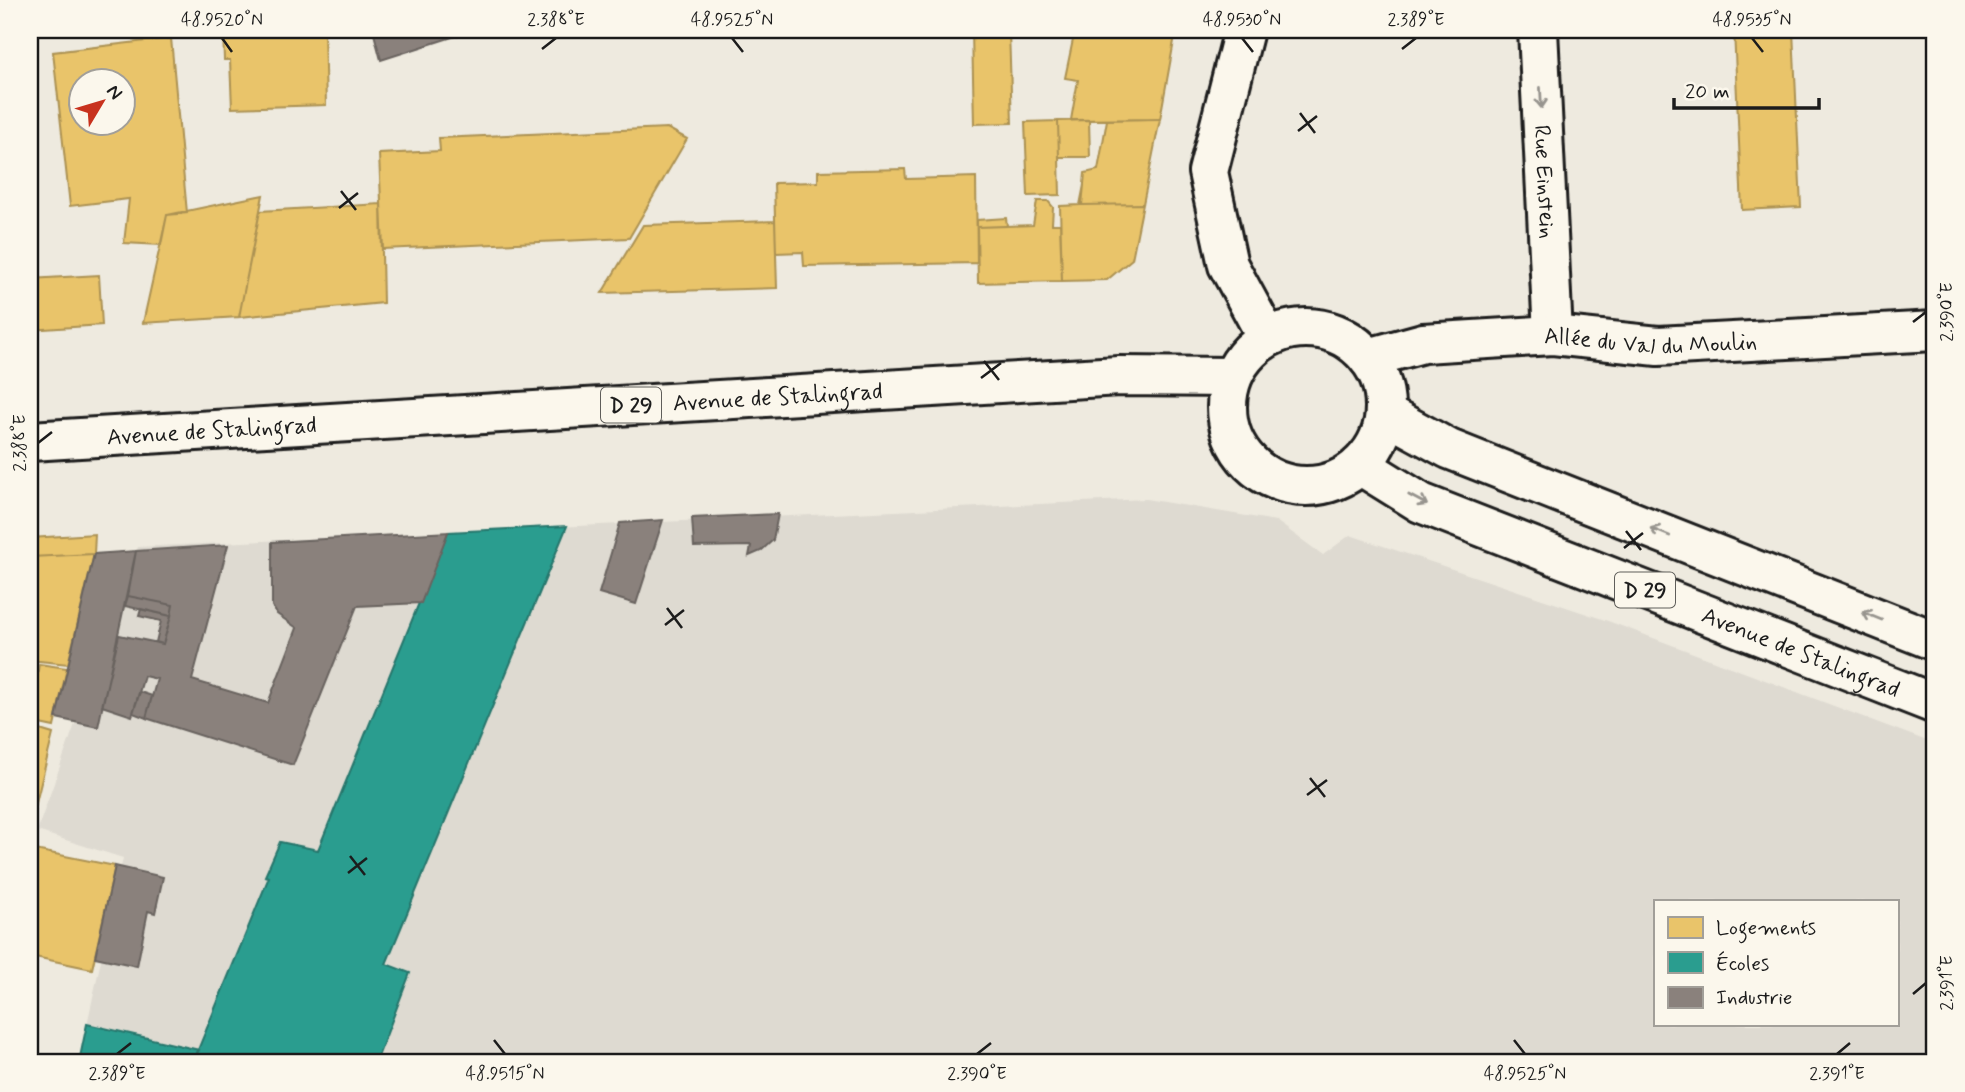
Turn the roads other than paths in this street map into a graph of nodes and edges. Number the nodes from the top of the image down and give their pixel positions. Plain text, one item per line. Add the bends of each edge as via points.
1 (1244, 30) edge
2 (1538, 30) edge
3 (1935, 331) edge
4 (1553, 335) junction
5 (1267, 338) junction
6 (1368, 358) junction
7 (1232, 377) junction
8 (1385, 414) junction
9 (30, 442) edge
10 (1360, 465) junction
11 (1935, 641) edge
12 (1935, 704) edge

1 - 5 main road via 1208,172 1228,265
2 -> 4 main road, Rue Einstein
3 - 4 main road, Allée du Val du Moulin via 1658,346
4 - 6 main road, Allée du Val du Moulin via 1423,343
5 - 6 main road via 1299,329 1332,332
5 - 7 main road via 1247,354
6 - 8 main road via 1378,375
7 - 9 main road, Avenue de Stalingrad / D 29 via 1119,376
7 - 10 main road via 1227,403 1230,430 1242,454 1261,472 1285,483 1312,486 1338,480
8 - 10 main road via 1381,432
11 -> 8 main road via 1449,449
10 -> 12 main road, Avenue de Stalingrad / D 29 via 1421,503

